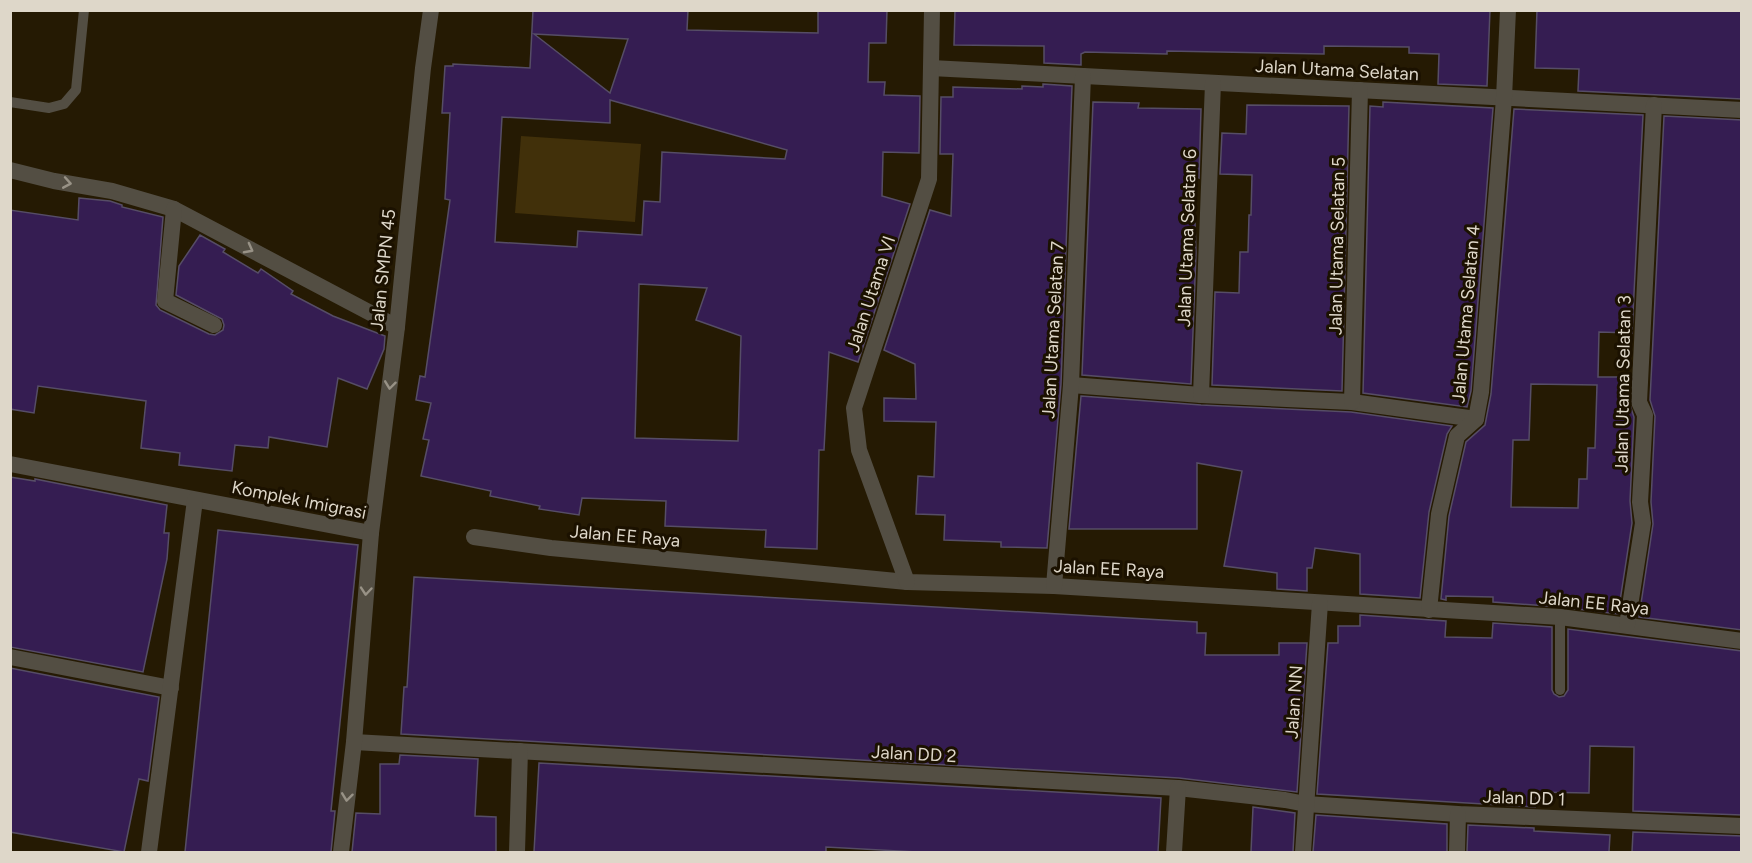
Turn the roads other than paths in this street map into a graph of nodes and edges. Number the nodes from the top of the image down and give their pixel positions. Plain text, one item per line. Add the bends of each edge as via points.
1 (84, 10) edge
2 (431, 10) edge
3 (932, 10) edge
4 (1508, 10) edge
5 (931, 68) junction
6 (1083, 76) junction
7 (1213, 83) junction
8 (1360, 90) junction
9 (1504, 98) junction
10 (10, 102) edge
11 (1654, 105) junction
12 (1742, 110) edge
13 (10, 170) edge
14 (174, 209) junction
15 (214, 325) dead end
16 (397, 327) junction
17 (1071, 385) junction
18 (1201, 395) junction
19 (1352, 402) junction
20 (1476, 419) junction
21 (10, 464) edge
22 (195, 500) junction
23 (371, 533) junction
24 (474, 537) dead end
25 (907, 582) junction
26 (1054, 586) junction
27 (1320, 603) junction
28 (1429, 610) junction
29 (1560, 617) junction
30 (1627, 625) junction
31 (1742, 641) edge
32 (10, 657) edge
33 (171, 688) junction
34 (1560, 690) dead end
35 (354, 742) junction
36 (519, 751) junction
37 (1178, 788) junction
38 (1306, 804) junction
39 (1458, 814) junction
40 (1742, 826) edge
41 (149, 852) edge
42 (341, 852) edge
43 (517, 852) edge
44 (1174, 852) edge
45 (1303, 852) edge
46 (1457, 852) edge

1 - 10 lane via 76,90 64,104 49,108
2 - 16 street, Jalan SMPN 45
3 - 5 street, Jalan Utama VI
4 - 9 street, Jalan Utama Selatan 4
5 - 6 street, Jalan Utama Selatan
5 - 25 street, Jalan Utama VI via 929,178 854,408 859,450
6 - 7 street, Jalan Utama Selatan
6 - 17 street, Jalan Utama Selatan 7
7 - 8 street, Jalan Utama Selatan
7 - 18 street, Jalan Utama Selatan 6
8 - 9 street, Jalan Utama Selatan
8 - 19 street, Jalan Utama Selatan 5
9 - 11 street, Jalan Utama Selatan
9 - 20 street, Jalan Utama Selatan 4
11 - 12 street, Jalan Utama Selatan
11 - 30 street, Jalan Utama Selatan 3 via 1639,402 1645,415 1640,502 1643,523
13 -> 14 street via 112,190
14 - 15 street via 165,301
14 -> 16 street
16 -> 23 street, Jalan SMPN 45
17 - 18 street
17 - 26 street, Jalan Utama Selatan 7
18 - 19 street
19 - 20 street
20 - 28 street, Jalan Utama Selatan 4 via 1457,436 1439,514
21 - 22 street, Komplek Imigrasi
22 - 23 street, Komplek Imigrasi
22 - 33 street
23 -> 35 street, Komplek Imigrasi
24 - 25 street, Jalan EE Raya via 550,548
25 - 26 street, Jalan EE Raya
26 - 27 street, Jalan EE Raya
27 - 28 street, Jalan EE Raya
27 - 38 street, Jalan NN
28 - 29 street, Jalan EE Raya
29 - 30 street, Jalan EE Raya
29 - 34 lane
30 - 31 street, Jalan EE Raya
32 - 33 street
33 - 41 street
35 - 36 street, Jalan DD 2
35 -> 42 street, Komplek Imigrasi
36 - 37 street, Jalan DD 2
36 - 43 street
37 - 38 street, Jalan DD 2
37 - 44 street
38 - 39 street, Jalan DD 1
38 - 45 street, Jalan NN
39 - 40 street, Jalan DD 1
39 - 46 street

